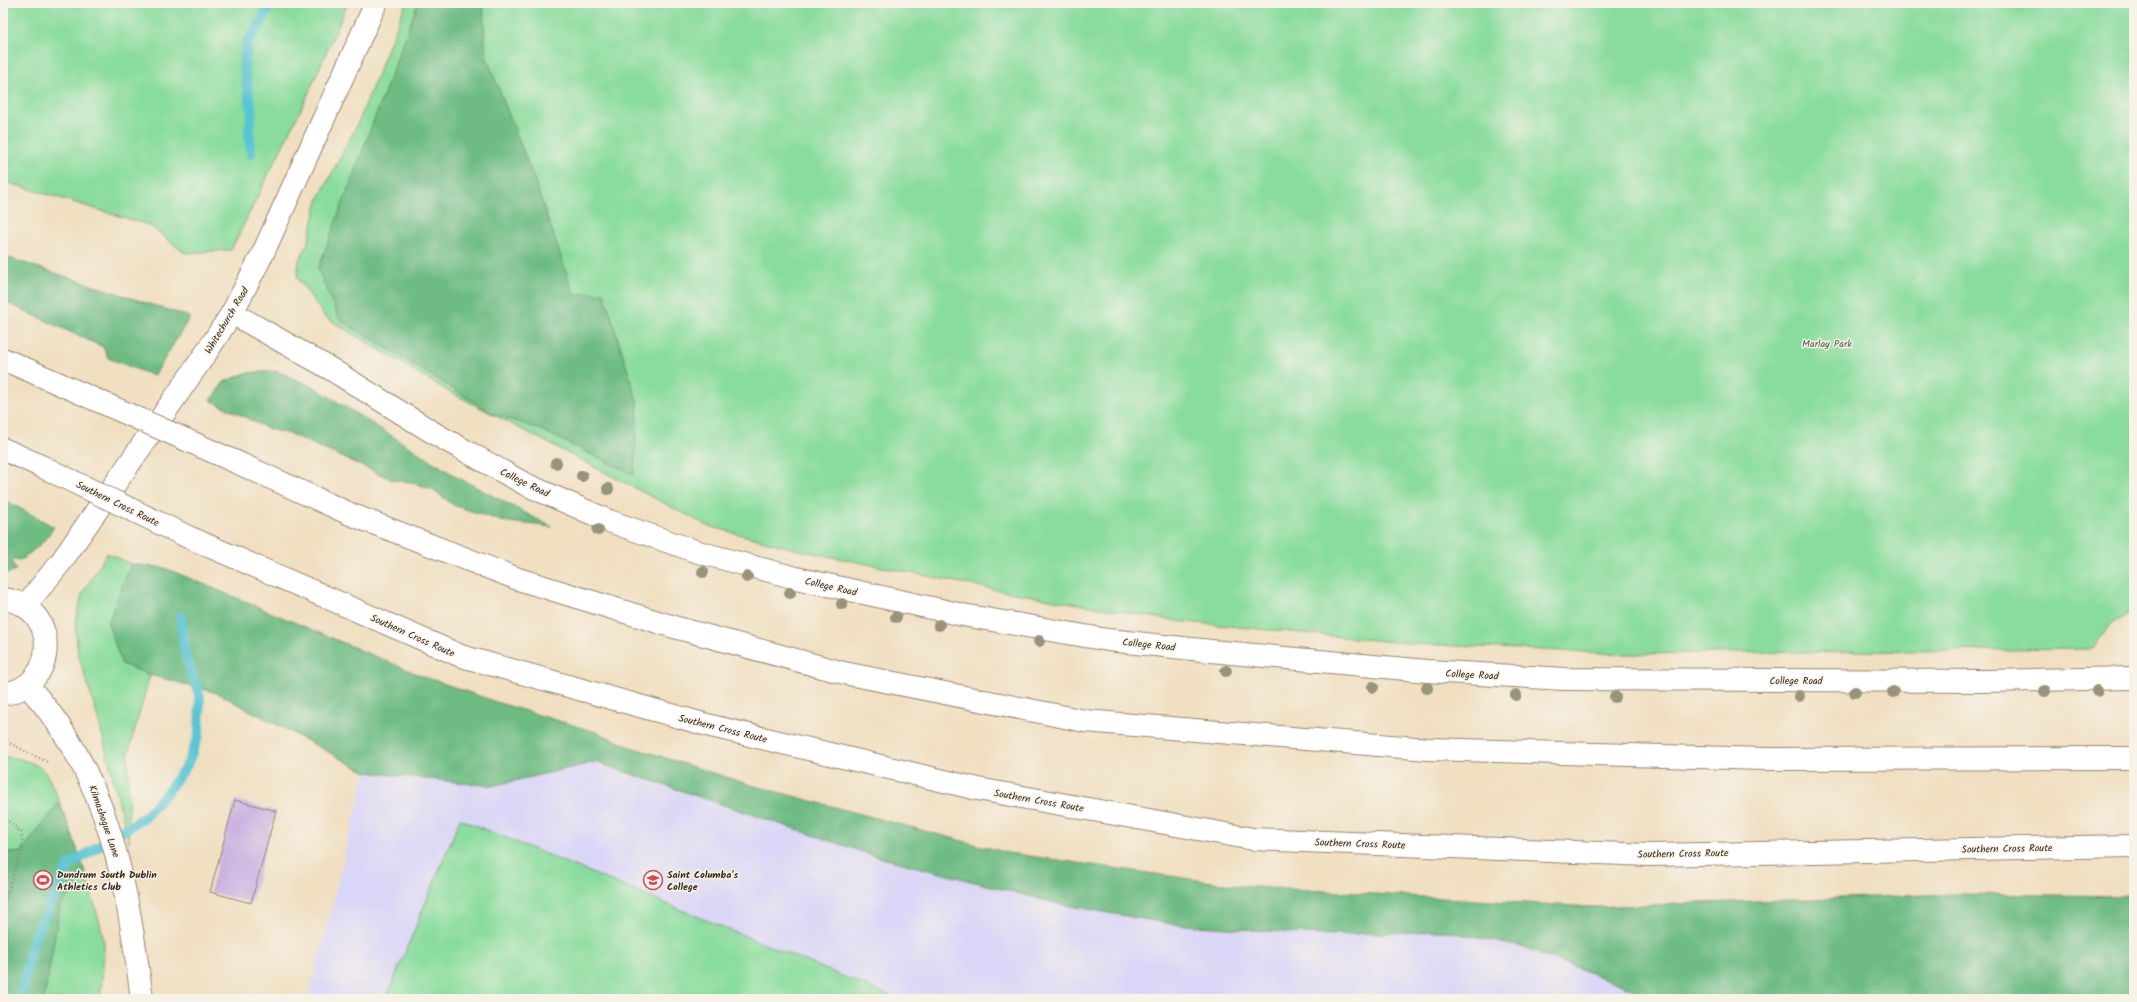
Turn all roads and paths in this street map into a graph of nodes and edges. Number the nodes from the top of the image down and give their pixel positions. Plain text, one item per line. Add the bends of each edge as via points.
1 (376, 3) edge
2 (232, 313) junction
3 (3, 359) edge
4 (3, 449) edge
5 (3, 599) edge
6 (25, 606) junction
7 (2134, 678) edge
8 (27, 686) junction
9 (3, 694) edge
10 (3, 740) edge
11 (2134, 758) edge
12 (51, 764) dead end
13 (3, 816) edge
14 (2134, 846) edge
15 (3, 906) edge
16 (142, 999) edge

1 - 2 main road, Whitechurch Road via 263,253
2 - 6 main road, Whitechurch Road via 61,562
2 - 7 main road, College Road via 329,368 437,435 525,484 609,521 698,552 796,578 963,615 1108,640 1427,672 1564,679 1983,681
3 - 11 main road, bridge via 350,514 518,579 674,628 844,673 1085,721 1428,749 1764,759
4 - 14 main road, Southern Cross Route, bridge via 186,536 461,656 711,726 978,789 1253,839 1649,855
5 - 6 main road
6 - 8 main road via 36,616 44,630 47,646 45,661 38,675
8 - 9 main road
8 - 16 main road, Kilmashogue Lane via 49,709 90,779 99,801 115,848 128,902
10 - 12 path
13 - 15 path via 21,832 23,846

